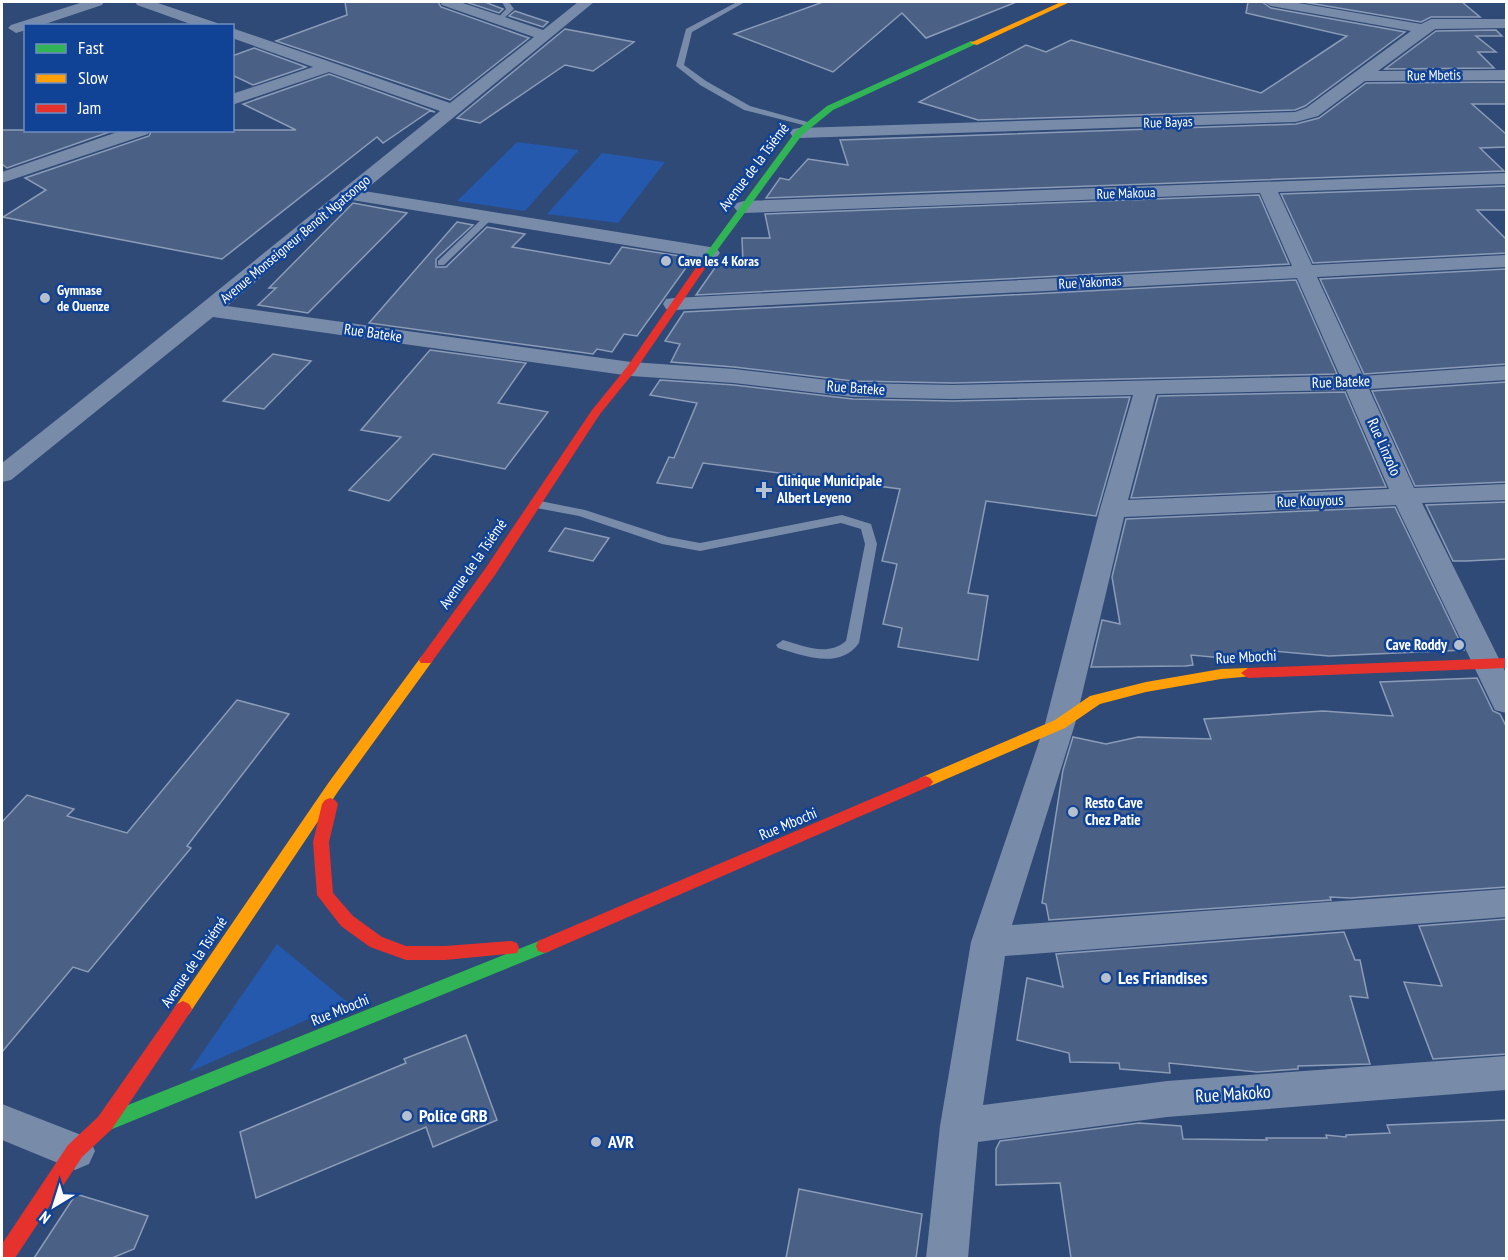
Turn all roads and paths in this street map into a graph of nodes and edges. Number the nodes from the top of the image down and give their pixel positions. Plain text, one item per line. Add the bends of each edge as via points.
1 (97, 2) edge
2 (142, 2) edge
3 (447, 2) edge
4 (506, 2) edge
5 (587, 2) edge
6 (741, 2) edge
7 (1066, 2) edge
8 (1271, 2) edge
9 (500, 20) junction
10 (1506, 23) edge
11 (28, 24) edge
12 (206, 24) edge
13 (24, 25) edge
14 (16, 28) dead end
15 (1423, 29) junction
16 (234, 34) edge
17 (545, 36) junction
18 (331, 66) junction
19 (1506, 75) edge
20 (1362, 76) junction
21 (234, 99) edge
22 (453, 110) junction
23 (803, 129) junction
24 (136, 132) edge
25 (2, 178) edge
26 (1506, 178) edge
27 (1267, 188) junction
28 (348, 194) junction
29 (744, 207) junction
30 (489, 217) junction
31 (710, 253) junction
32 (1506, 261) edge
33 (441, 263) dead end
34 (1302, 270) junction
35 (674, 304) junction
36 (209, 310) junction
37 (632, 369) junction
38 (1506, 373) edge
39 (1356, 382) junction
40 (1148, 386) junction
41 (2, 475) edge
42 (1506, 492) edge
43 (1406, 498) junction
44 (535, 504) junction
45 (1113, 509) junction
46 (783, 645) dead end
47 (1497, 664) edge
48 (1506, 702) edge
49 (1060, 724) junction
50 (334, 786) junction
51 (1506, 903) edge
52 (989, 942) junction
53 (546, 945) junction
54 (1506, 1073) edge
55 (2, 1122) edge
56 (105, 1123) junction
57 (960, 1126) junction
58 (75, 1151) junction
59 (3, 1258) edge
60 (947, 1258) edge

1 - 11 street
2 - 12 street
3 - 9 street
4 - 9 lane via 510,9
5 - 17 street, Avenue Monseigneur Benoît Ngatsongo
6 - 23 lane via 689,31 680,66 747,108
7 - 23 main road, Avenue de la Tsiémé via 856,95 830,108
8 - 15 street
9 - 17 street
10 - 15 street, Rue Bayas via 1440,23
13 - 14 street
15 - 20 street, Rue Bayas
16 - 18 street
17 - 22 street, Avenue Monseigneur Benoît Ngatsongo
18 - 21 street
18 - 22 street
19 - 20 street, Rue Mbetis
20 - 23 street, Rue Bayas via 1312,112 1296,117
22 - 28 street, Avenue Monseigneur Benoît Ngatsongo
23 - 29 main road, Avenue de la Tsiémé
24 - 25 street
26 - 27 street, Rue Makoua
27 - 29 street, Rue Makoua
27 - 34 street, Rue Linzolo
28 - 30 street
28 - 36 street, Avenue Monseigneur Benoît Ngatsongo
29 - 31 main road, Avenue de la Tsiémé
30 - 31 street
30 - 33 lane
31 - 35 main road, Avenue de la Tsiémé
32 - 34 street, Rue Yakomas
34 - 35 street, Rue Yakomas
34 - 39 street, Rue Linzolo
35 - 37 main road, Avenue de la Tsiémé
36 - 37 street, Rue Bateke
36 - 41 street, Avenue Monseigneur Benoît Ngatsongo
37 - 40 street, Rue Bateke via 853,390 953,392
37 - 44 main road, Avenue de la Tsiémé via 596,412
38 - 39 street, Rue Bateke
39 - 40 street, Rue Bateke
39 - 43 street, Rue Linzolo
40 - 45 street
42 - 43 street, Rue Kouyous
43 - 45 street, Rue Kouyous
43 - 47 street, Rue Linzolo
44 - 46 lane via 700,547 842,519 867,527 871,544 852,643 844,652 827,656
44 - 50 main road, Avenue de la Tsiémé
45 - 49 street
47 - 48 street, Rue Linzolo
47 - 49 main road, Rue Mbochi via 1221,674 1095,700
49 - 52 street
49 - 53 main road, Rue Mbochi
50 - 53 main road via 321,842 321,867 325,895 347,921 376,942 406,953
50 - 56 main road, Avenue de la Tsiémé
51 - 52 street
52 - 57 street
53 - 56 main road, Rue Mbochi
54 - 57 street, Rue Makoko via 1167,1099
55 - 58 street
56 - 58 main road, Avenue de la Tsiémé
57 - 60 street
58 - 59 main road, Avenue de la Tsiémé

